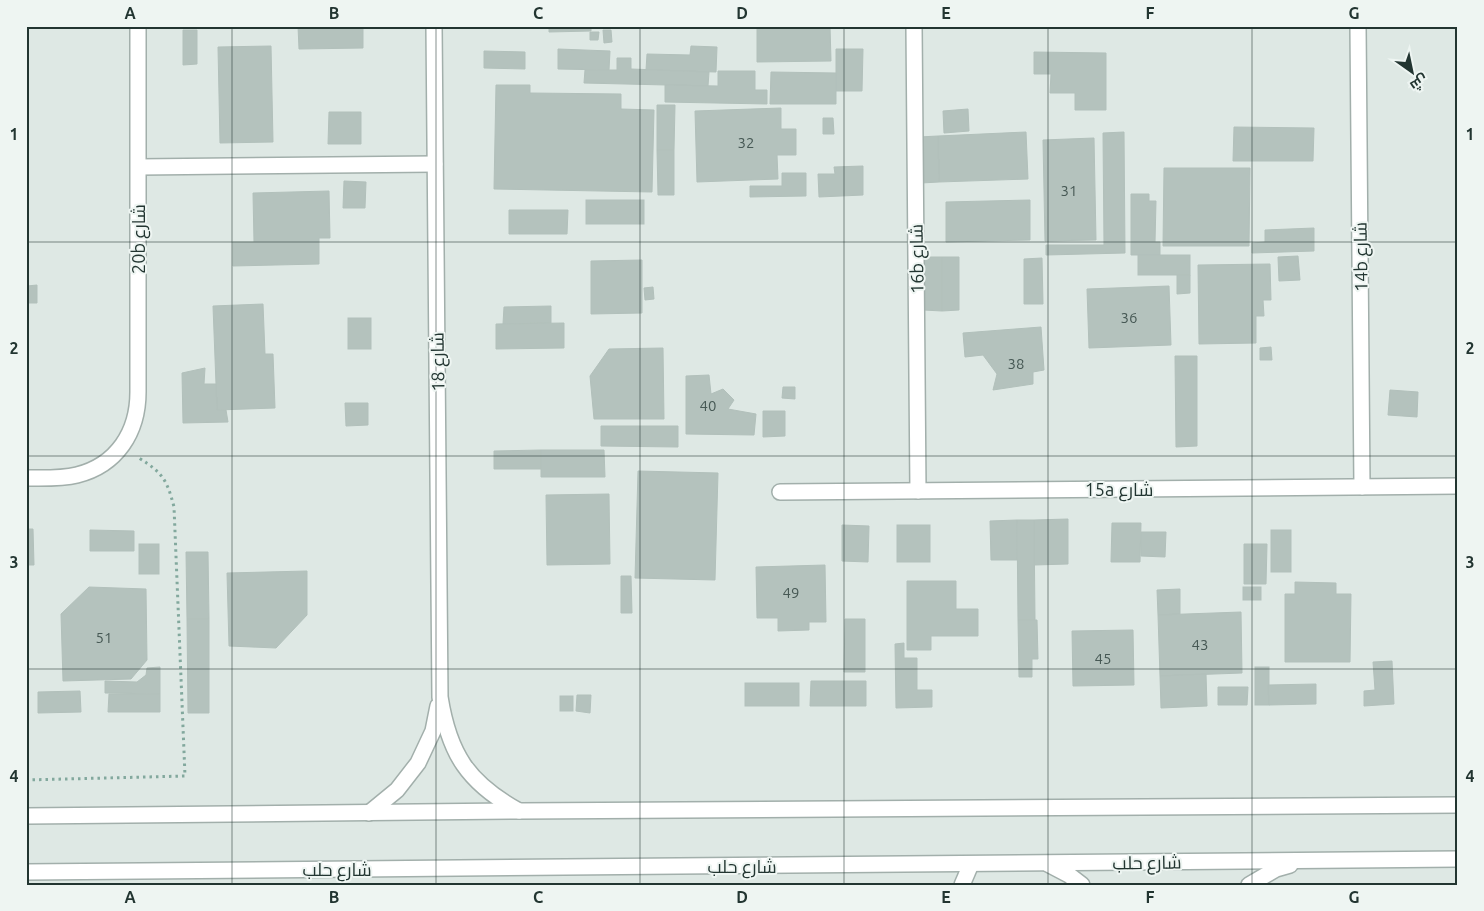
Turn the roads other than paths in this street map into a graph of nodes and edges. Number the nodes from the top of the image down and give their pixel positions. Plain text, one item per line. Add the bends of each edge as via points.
1 (138, 26) edge
2 (434, 26) edge
3 (914, 26) edge
4 (1358, 26) edge
5 (435, 164) junction
6 (138, 167) junction
7 (26, 478) edge
8 (1458, 486) edge
9 (1362, 487) junction
10 (918, 491) junction
11 (780, 492) dead end
12 (440, 697) junction
13 (1458, 805) edge
14 (520, 811) junction
15 (369, 813) junction
16 (26, 816) edge
17 (1458, 860) edge
18 (1303, 861) junction
19 (1047, 863) junction
20 (971, 864) junction
21 (26, 872) edge
22 (962, 885) edge
23 (1082, 885) edge
24 (1249, 885) edge

1 - 6 street, 20b شارع
2 - 5 street, شارع 18
3 - 10 street, 16b شارع
4 - 9 street, 14b شارع
5 - 6 street
5 - 12 street, شارع 18
6 - 7 street, 20b شارع via 138,407 135,421 121,447 101,465 76,476
8 - 9 street, 15a شارع
9 - 10 street, 15a شارع
10 - 11 street, 15a شارع
12 - 14 street, شارع 18 via 452,744 464,765 479,784
12 - 15 street, شارع 18 via 433,731 418,762 397,790
13 - 14 street
14 - 15 street
15 - 16 street
17 - 18 street, شارع حلب
18 - 19 street, شارع حلب
18 - 24 street via 1276,869
19 - 20 street, شارع حلب
19 - 23 street
20 - 21 street, شارع حلب
20 - 22 street

